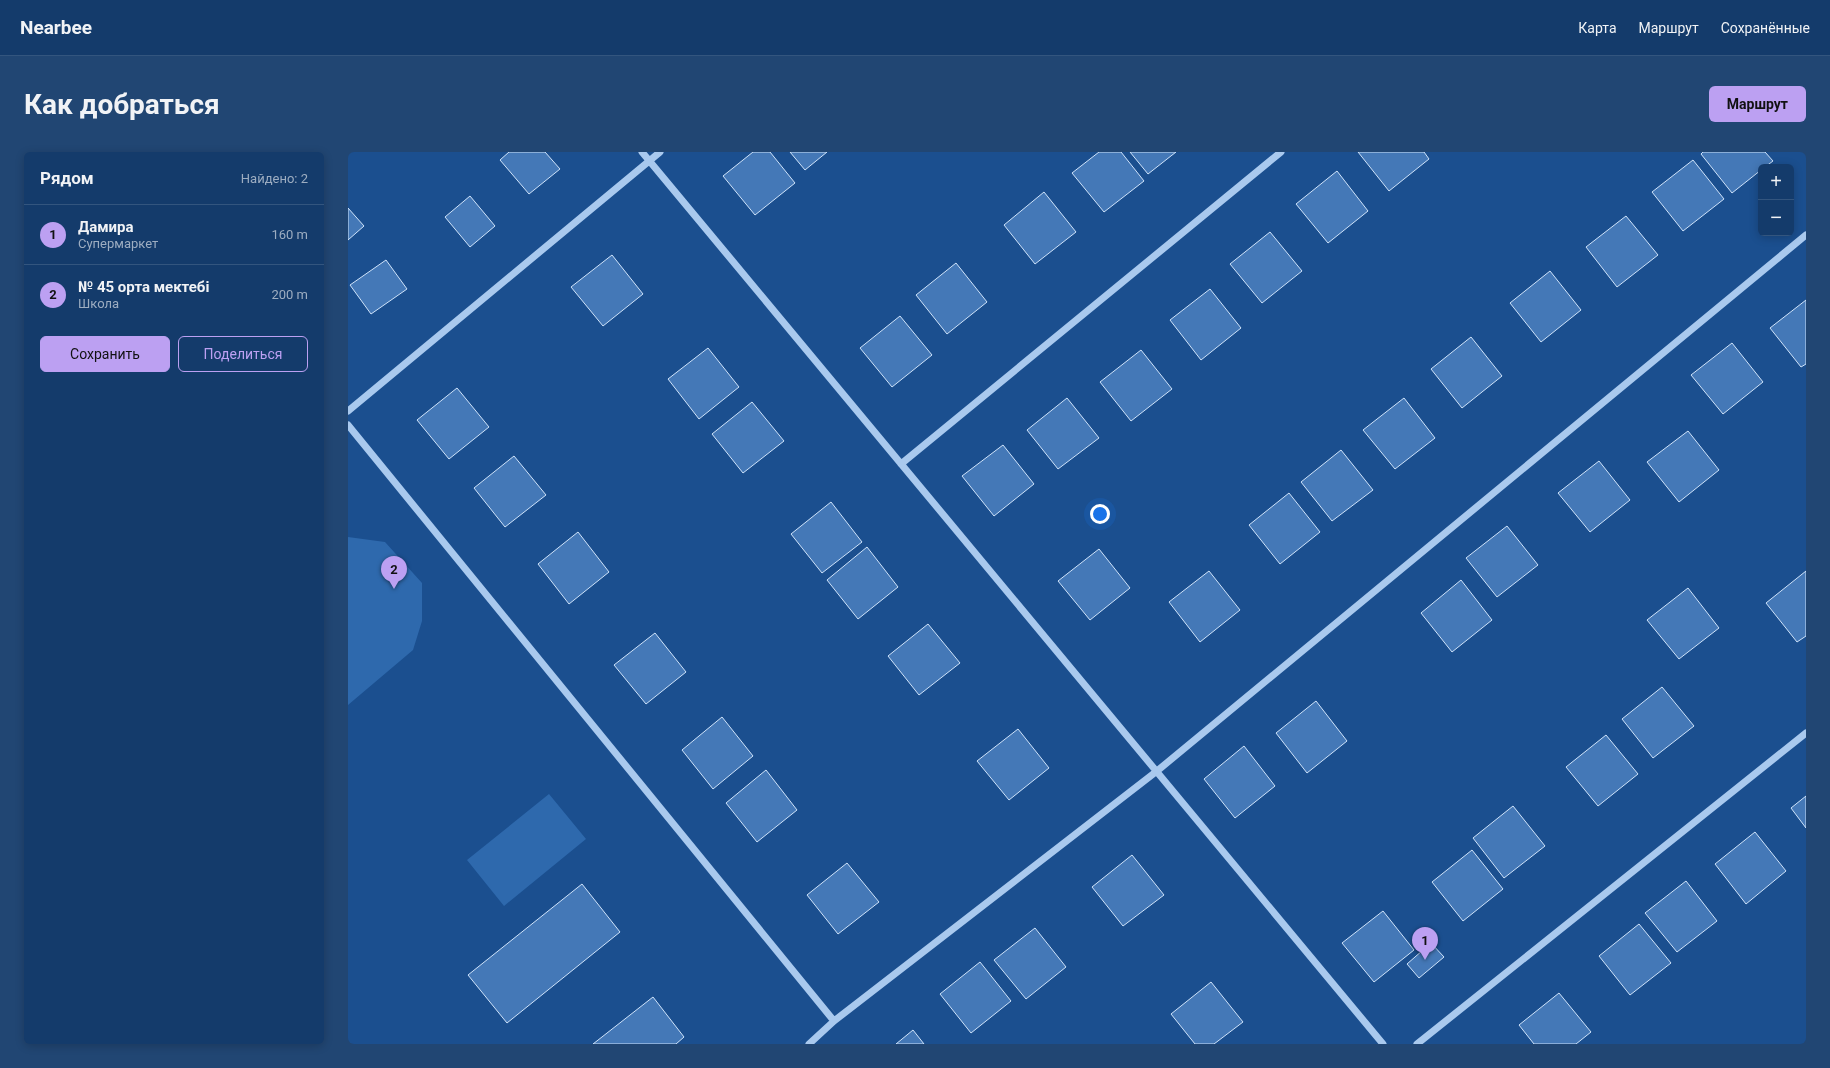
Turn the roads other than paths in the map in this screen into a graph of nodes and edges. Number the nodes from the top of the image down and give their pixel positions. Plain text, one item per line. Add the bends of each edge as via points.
1 (642, 152) edge
2 (660, 152) edge
3 (1281, 152) edge
4 (649, 160) junction
5 (1806, 235) edge
6 (348, 411) edge
7 (348, 425) edge
8 (901, 464) junction
9 (1806, 733) edge
10 (1156, 771) junction
11 (834, 1021) junction
12 (809, 1044) edge
13 (1383, 1044) edge
14 (1417, 1044) edge

1 - 4 street
2 - 4 street
3 - 8 street
4 - 6 street
4 - 8 street
5 - 10 street
7 - 11 street
8 - 10 street
9 - 14 street
10 - 11 street
10 - 13 street
11 - 12 street

